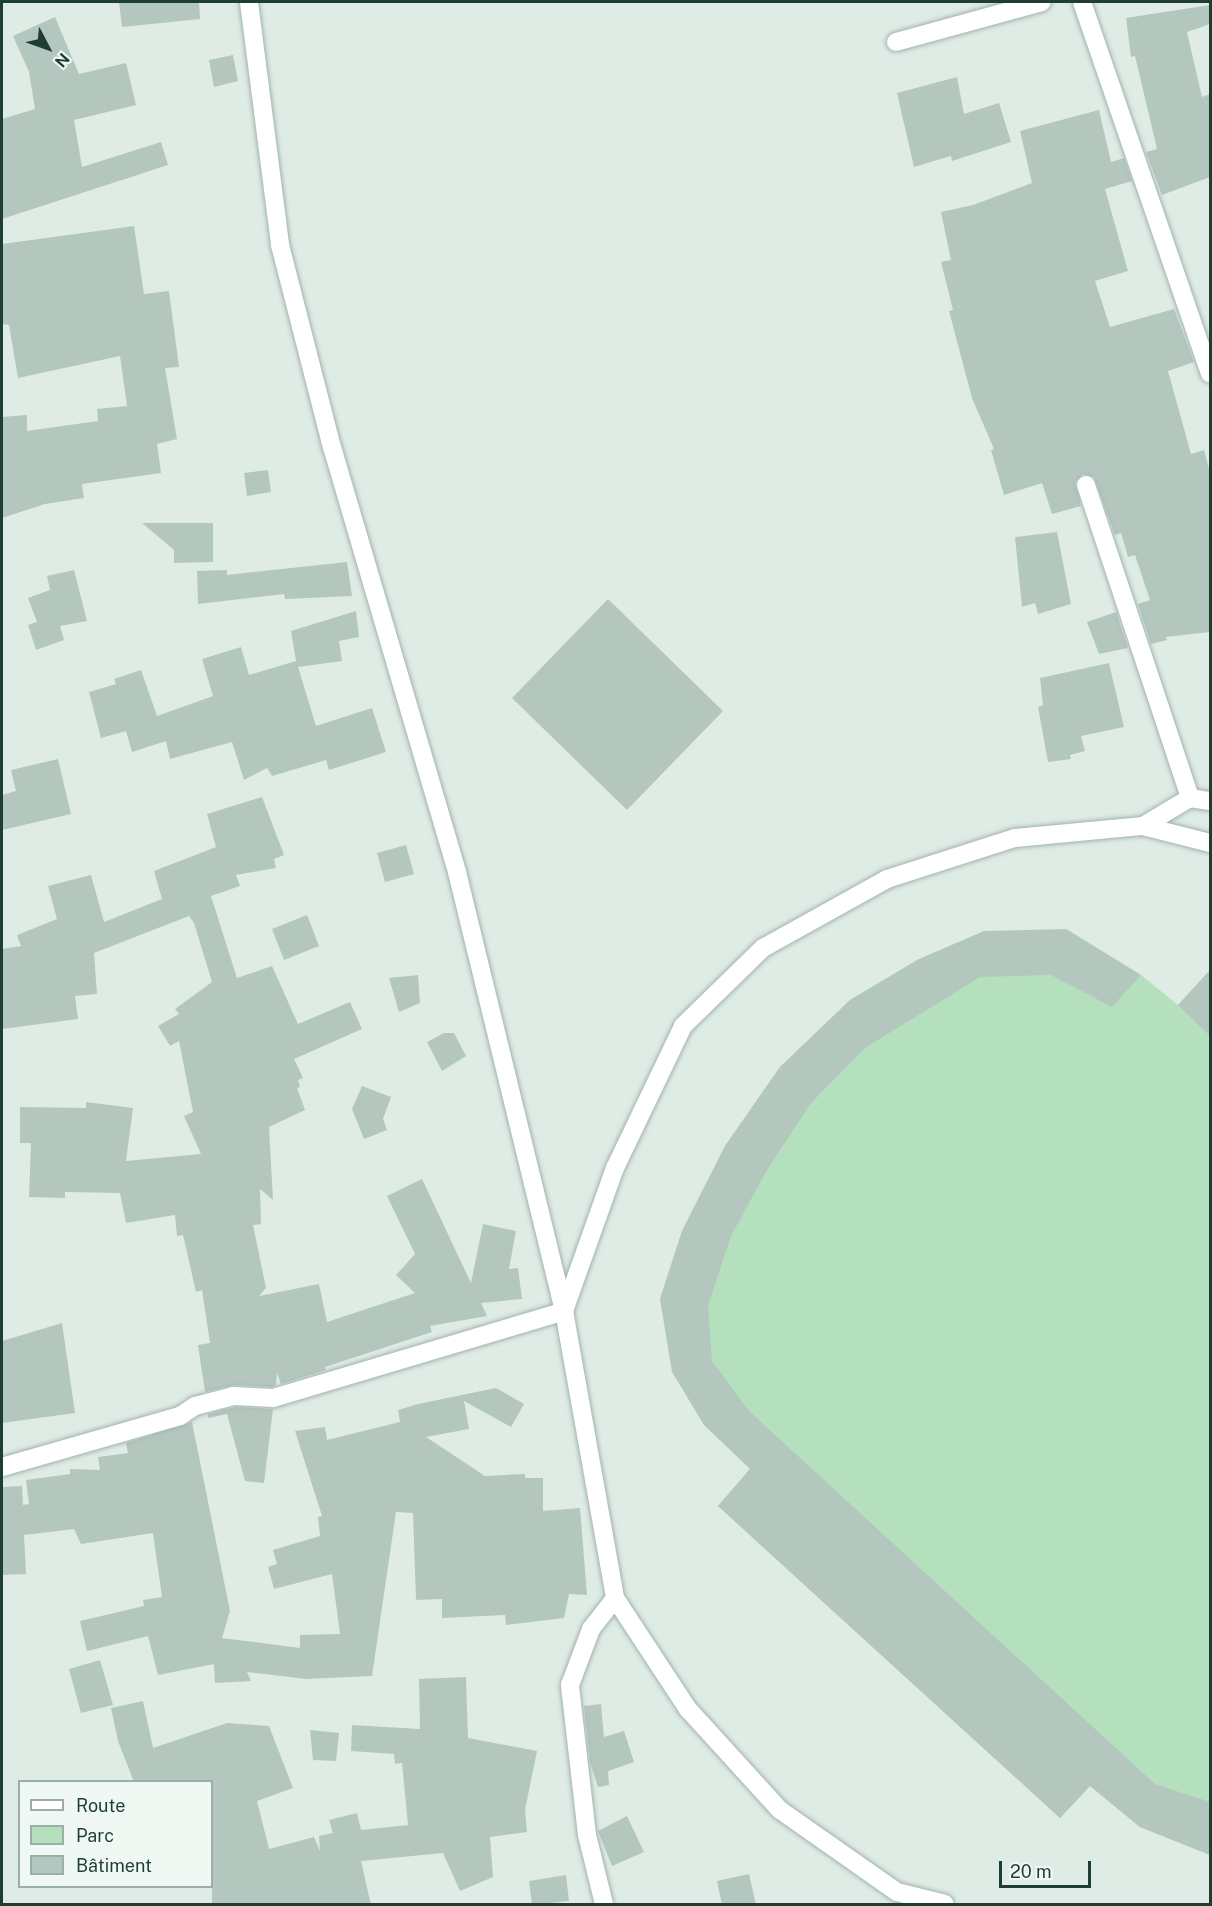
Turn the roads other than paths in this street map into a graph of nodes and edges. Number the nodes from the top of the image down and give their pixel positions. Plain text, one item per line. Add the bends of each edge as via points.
1 (249, 2) edge
2 (1042, 2) edge
3 (1082, 2) edge
4 (896, 42) dead end
5 (1210, 374) edge
6 (1086, 485) dead end
7 (1190, 798) junction
8 (1210, 801) edge
9 (1143, 826) junction
10 (1210, 843) edge
11 (564, 1311) junction
12 (2, 1467) edge
13 (615, 1598) junction
14 (604, 1905) edge
15 (945, 1905) edge

1 - 11 street via 280,244 332,447 457,872
2 - 4 street
3 - 5 street
6 - 7 street
7 - 8 street
7 - 9 street
9 - 10 street
9 - 11 street via 1015,838 887,879 763,948 683,1026 615,1168
11 - 12 street via 273,1398 234,1396 195,1406 180,1416
11 - 13 street
13 - 14 street via 591,1629 570,1685 587,1835
13 - 15 street via 688,1709 780,1810 897,1892

